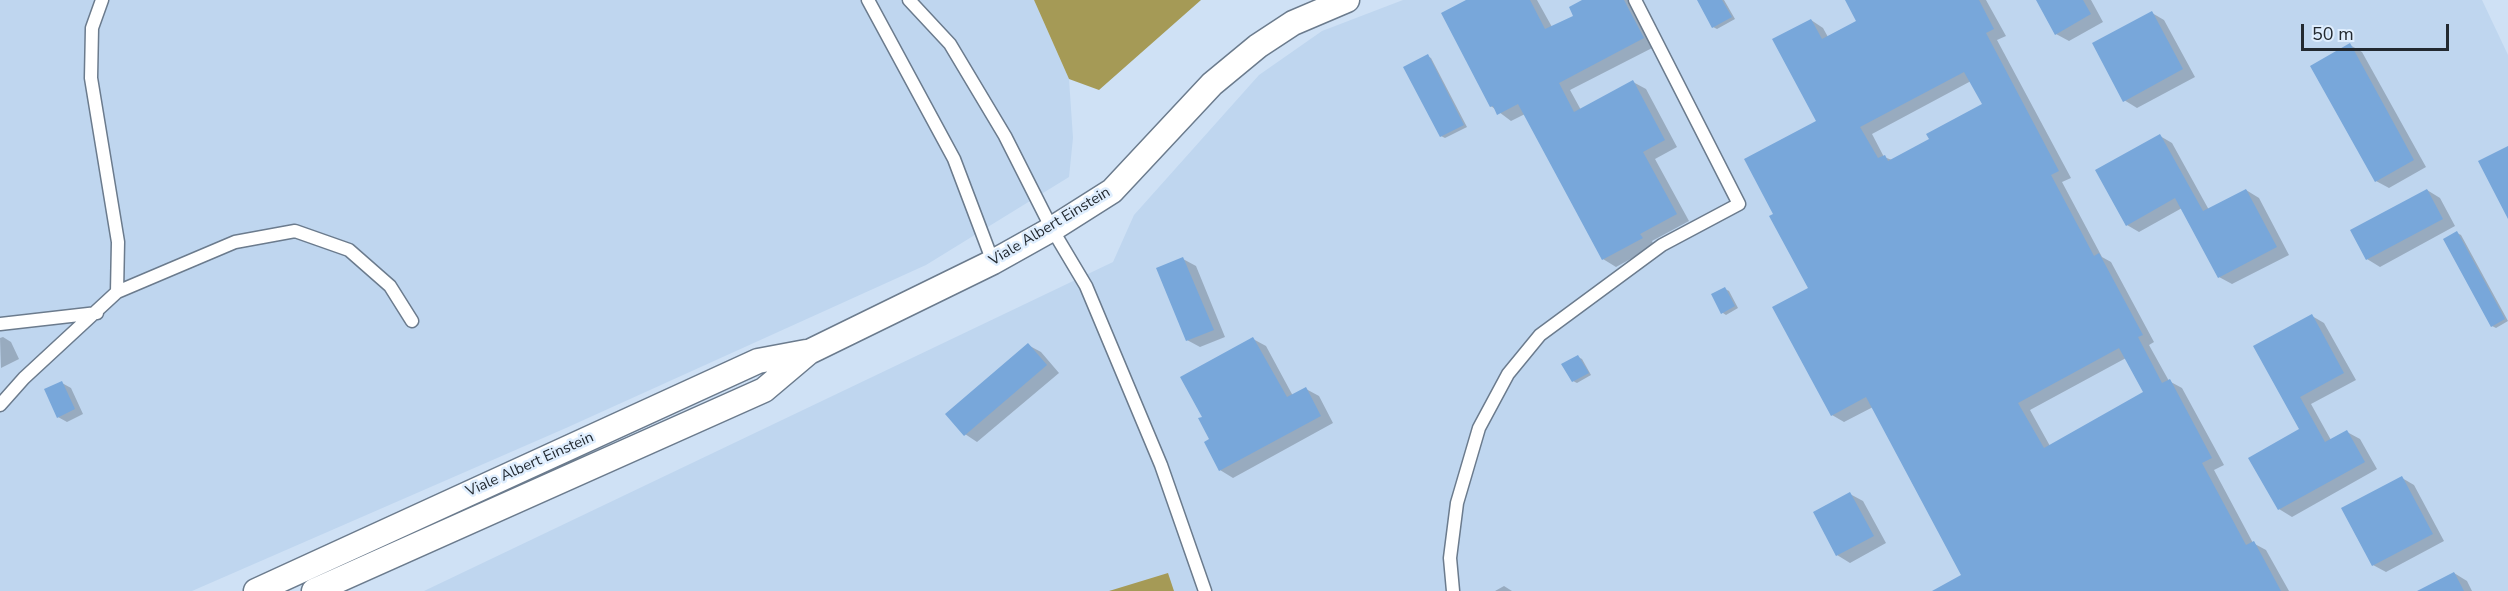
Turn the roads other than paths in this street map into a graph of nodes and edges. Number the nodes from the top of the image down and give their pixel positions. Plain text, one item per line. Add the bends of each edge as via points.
1 (102, 0) edge
2 (868, 0) edge
3 (909, 0) edge
4 (1347, 0) edge
5 (1635, 0) edge
6 (1052, 229) junction
7 (993, 262) junction
8 (117, 292) junction
9 (97, 313) junction
10 (412, 321) dead end
11 (0, 324) edge
12 (0, 405) edge
13 (525, 482) junction
14 (458, 498) junction
15 (470, 521) junction
16 (256, 591) edge
17 (314, 591) edge
18 (1205, 591) edge
19 (1453, 591) edge

1 - 8 lane via 92,28 91,78 118,242
2 - 7 lane via 954,159
3 - 6 lane via 950,44 1005,136
4 - 6 street, Viale Albert Einstein via 1293,23 1258,46 1212,84 1112,191
5 - 19 lane via 1739,204 1662,245 1540,335 1508,374 1479,428 1457,503 1450,558
6 - 7 street, Viale Albert Einstein
6 - 18 lane via 1086,286 1161,465
7 - 13 street, Viale Albert Einstein via 809,352 758,361
8 - 9 lane
8 - 10 lane via 235,242 295,231 349,250 390,286
9 - 11 lane
9 - 12 lane via 24,378
13 - 14 street, Viale Albert Einstein
13 - 15 street, Viale Albert Einstein
14 - 15 lane
14 - 16 street, Viale Albert Einstein
15 - 17 street, Viale Albert Einstein

